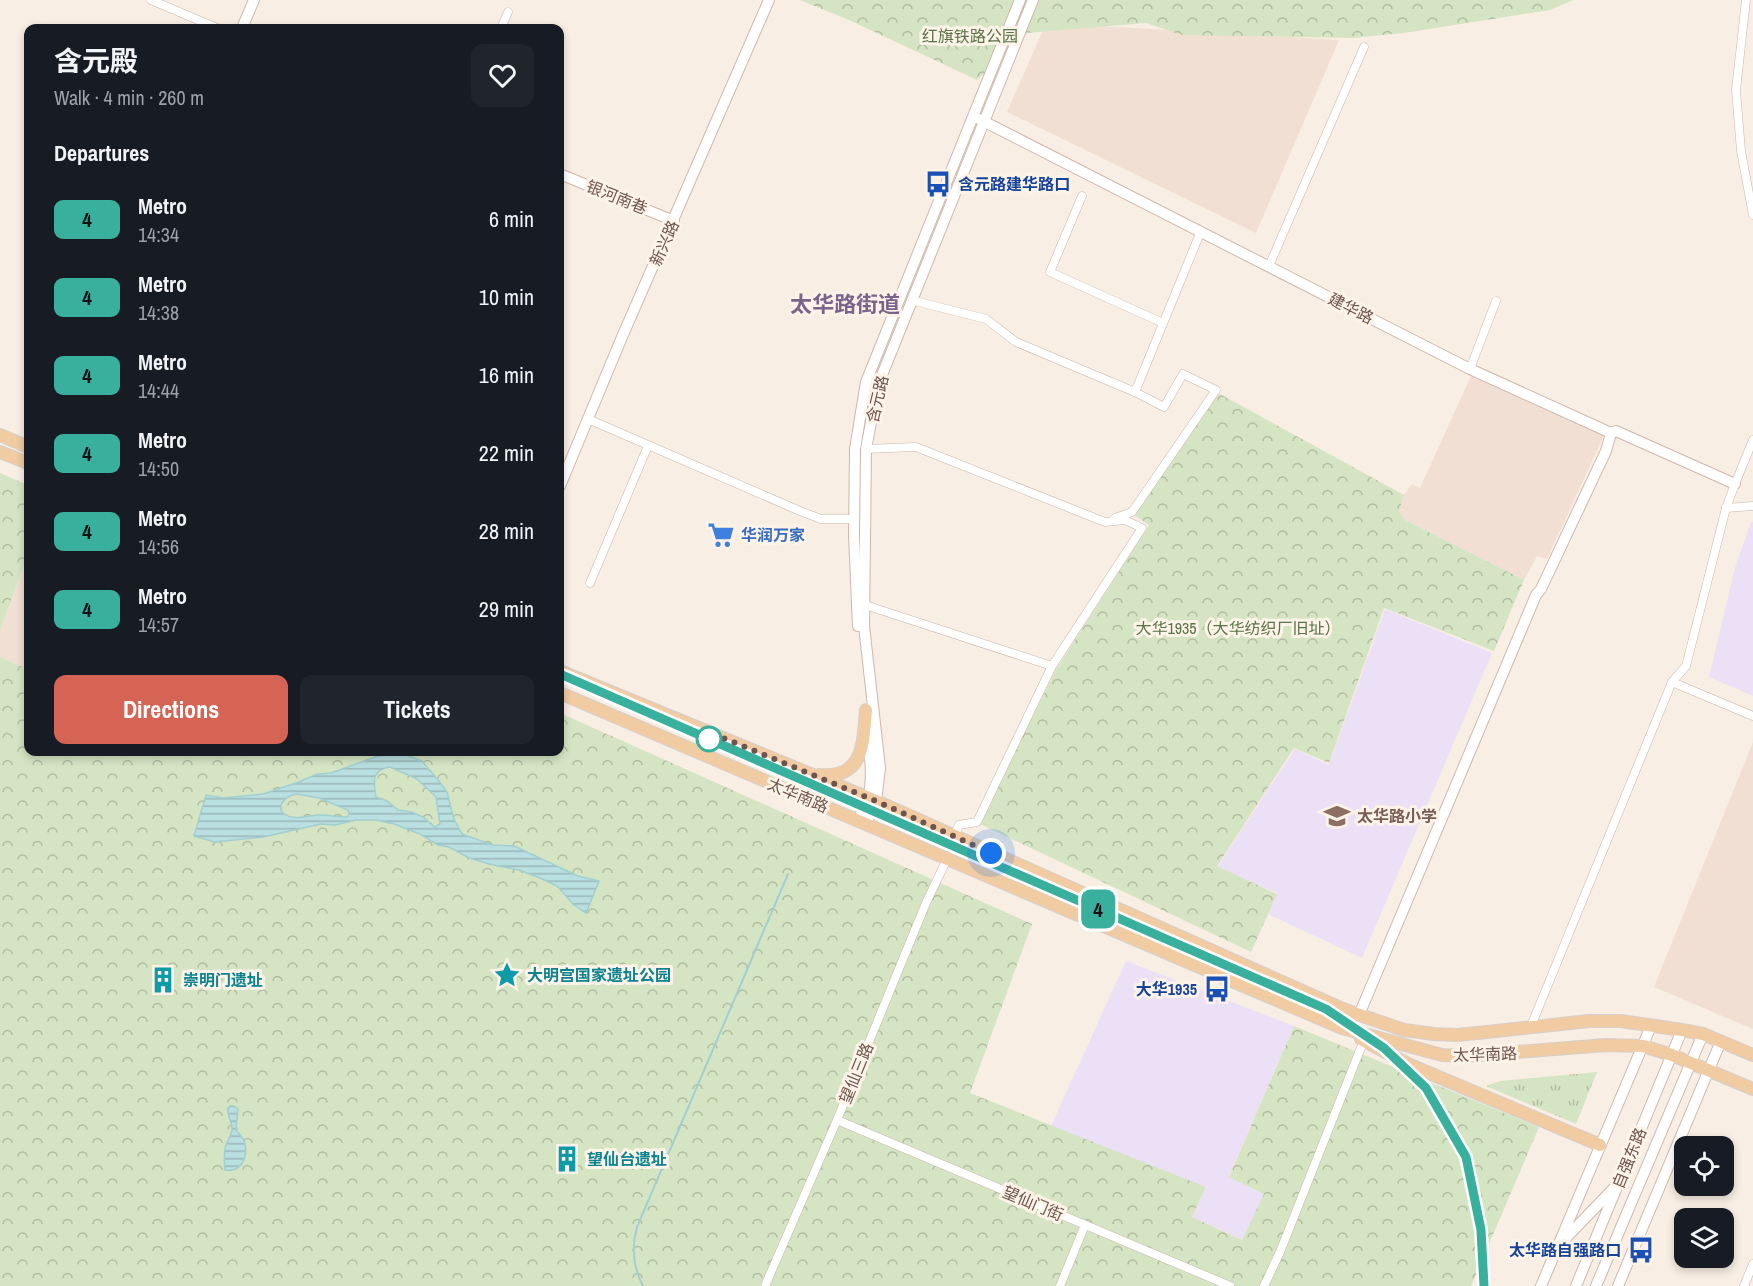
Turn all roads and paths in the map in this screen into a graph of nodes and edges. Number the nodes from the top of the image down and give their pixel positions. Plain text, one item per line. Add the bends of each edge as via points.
1 (151, 0) edge
2 (254, 0) edge
3 (769, 0) edge
4 (1020, 0) edge
5 (1033, 0) edge
6 (1746, 0) edge
7 (508, 12) dead end
8 (208, 24) edge
9 (244, 24) edge
10 (503, 24) edge
11 (1364, 47) dead end
12 (979, 118) junction
13 (564, 176) edge
14 (1082, 196) dead end
15 (1753, 214) edge
16 (674, 221) junction
17 (1201, 231) junction
18 (1269, 266) junction
19 (911, 300) junction
20 (1496, 300) dead end
21 (1163, 323) junction
22 (1470, 369) junction
23 (1135, 392) junction
24 (588, 419) junction
25 (1611, 433) junction
26 (0, 435) edge
27 (1753, 440) edge
28 (24, 445) edge
29 (648, 446) junction
30 (866, 449) junction
31 (0, 452) edge
32 (24, 461) edge
33 (564, 476) edge
34 (1734, 484) junction
35 (1753, 506) edge
36 (1726, 508) junction
37 (854, 519) junction
38 (1105, 522) junction
39 (590, 583) dead end
40 (865, 605) junction
41 (1052, 666) junction
42 (564, 672) edge
43 (1672, 682) junction
44 (564, 695) edge
45 (866, 710) junction
46 (1753, 716) edge
47 (807, 773) junction
48 (872, 799) junction
49 (862, 822) junction
50 (954, 836) junction
51 (947, 859) junction
52 (1359, 1015) junction
53 (1532, 1026) junction
54 (1651, 1026) junction
55 (1342, 1028) junction
56 (1682, 1030) junction
57 (1703, 1034) junction
58 (1364, 1040) junction
59 (1721, 1041) junction
60 (1643, 1046) junction
61 (1672, 1055) junction
62 (1753, 1055) edge
63 (1692, 1063) junction
64 (1709, 1070) junction
65 (1753, 1089) edge
66 (837, 1120) junction
67 (1600, 1145) junction
68 (1619, 1182) junction
69 (1085, 1225) junction
70 (1557, 1248) junction
71 (1753, 1264) edge
72 (765, 1286) edge
73 (1060, 1286) edge
74 (1230, 1286) edge
75 (1264, 1286) edge
76 (1541, 1286) edge
77 (1576, 1286) edge
78 (1596, 1286) edge
79 (1618, 1286) edge
80 (1744, 1286) edge

1 - 8 street
2 - 9 street
3 - 16 street, 新兴路
4 - 12 street, 含元路
5 - 12 street, 含元路
6 - 15 street via 1736,90 1741,151
7 - 10 street
11 - 18 street
12 - 17 street, 建华路
12 - 19 street, 含元路
12 - 37 street, 含元路 via 866,382 855,449
13 - 16 street, 银河南巷
14 - 21 street via 1050,272
16 - 24 street, 新兴路
17 - 18 street, 建华路
17 - 21 street
18 - 22 street, 建华路
19 - 23 street via 986,319 1016,342
19 - 30 street, 含元路 via 878,384
20 - 22 street
21 - 23 street
22 - 25 street, 建华路
23 - 38 street via 1164,406 1183,374 1216,390 1132,512
24 - 29 street
24 - 33 street, 新兴路
25 - 34 street, 建华路 via 1616,431
25 - 52 street via 1606,451 1536,595
26 - 28 main road
27 - 34 street
29 - 37 street via 821,519
29 - 39 street
30 - 38 street via 916,447
30 - 40 street, 含元路
31 - 32 main road
34 - 36 street
35 - 36 street
36 - 43 street via 1686,666
37 - 45 street, 含元路 via 856,603
38 - 41 street via 1125,520 1142,528
40 - 41 street
40 - 48 street, 含元路 via 879,768
41 - 50 street via 977,822 959,825
42 - 47 main road, 太华南路
43 - 46 street
43 - 53 street
44 - 49 main road, 太华南路
45 - 47 main road via 855,763 836,775
45 - 48 street, 含元路
47 - 48 main road, 太华南路
48 - 49 street, 含元路
48 - 50 main road, 太华南路
49 - 51 main road, 太华南路
50 - 52 main road, 太华南路
51 - 55 main road, 太华南路
51 - 66 street, 望仙三路
52 - 53 main road, 太华南路 via 1404,1030 1434,1034
53 - 54 main road, 太华南路 via 1621,1021
54 - 56 main road, 太华南路
54 - 60 street
55 - 58 main road
55 - 60 main road, 太华南路 via 1442,1055
56 - 57 main road, 太华南路
56 - 61 street, 自强东路
57 - 59 main road, 太华南路
57 - 63 street, 自强东路
58 - 67 main road via 1410,1065
58 - 75 street
59 - 62 main road, 太华南路
59 - 64 street
60 - 61 main road, 太华南路
60 - 67 street
61 - 63 main road, 太华南路
61 - 68 street, 自强东路
63 - 64 main road, 太华南路
63 - 78 street, 自强东路
64 - 65 main road, 太华南路
64 - 79 street
66 - 69 street, 望仙门街
66 - 72 street, 望仙三路
67 - 70 street
68 - 70 street
68 - 77 street, 自强东路
69 - 73 street
69 - 74 street, 望仙门街
70 - 76 street
71 - 80 street

